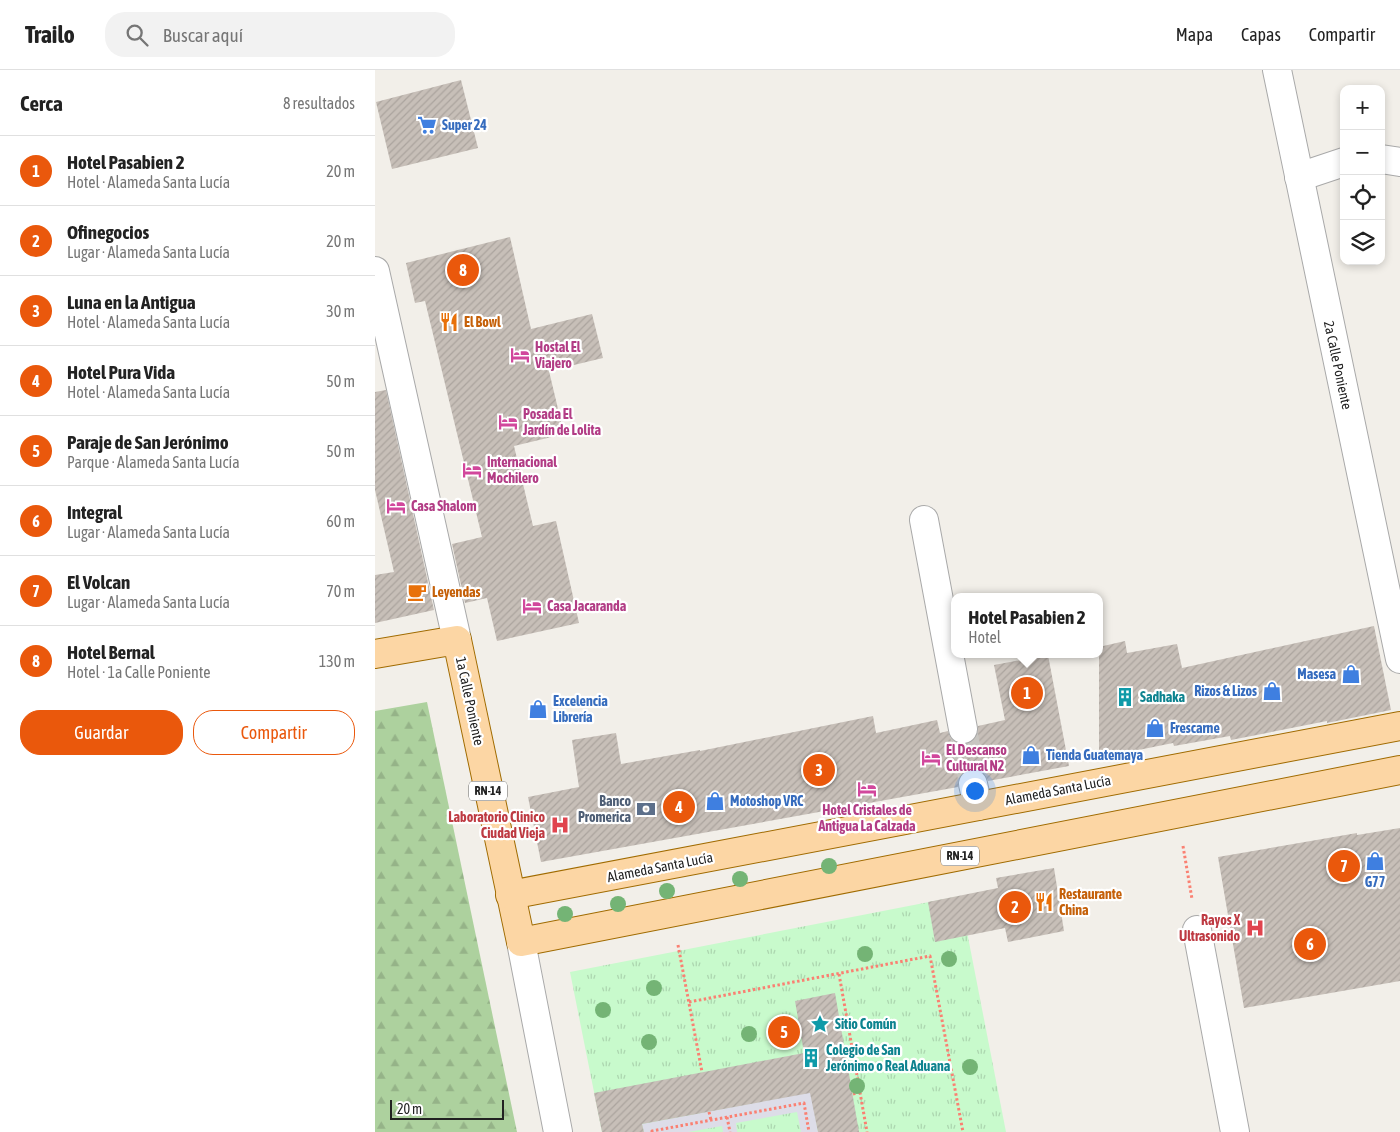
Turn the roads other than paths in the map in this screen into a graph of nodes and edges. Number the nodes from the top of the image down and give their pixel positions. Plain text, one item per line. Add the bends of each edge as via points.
1 (1277, 70) edge
2 (1385, 160) edge
3 (1400, 162) edge
4 (1340, 163) edge
5 (1299, 177) junction
6 (375, 271) edge
7 (924, 520) dead end
8 (457, 640) junction
9 (375, 654) edge
10 (1400, 659) edge
11 (1400, 726) edge
12 (963, 729) tunnel mouth
13 (1400, 770) edge
14 (510, 896) junction
15 (1197, 930) road end
16 (521, 942) junction
17 (558, 1132) edge
18 (1235, 1132) edge

1 - 5 street, 2a Calle Poniente
2 - 3 street
4 - 5 street
5 - 10 street, 2a Calle Poniente
6 - 8 street, 1a Calle Poniente
7 - 12 street
8 - 9 main road
8 - 14 main road, 1a Calle Poniente / RN-14
11 - 14 main road, Alameda Santa Lucía via 975,795
13 - 16 main road, RN-14
14 - 16 main road, 1a Calle Poniente / RN-14
15 - 18 street
16 - 17 street, 1a Calle Poniente

